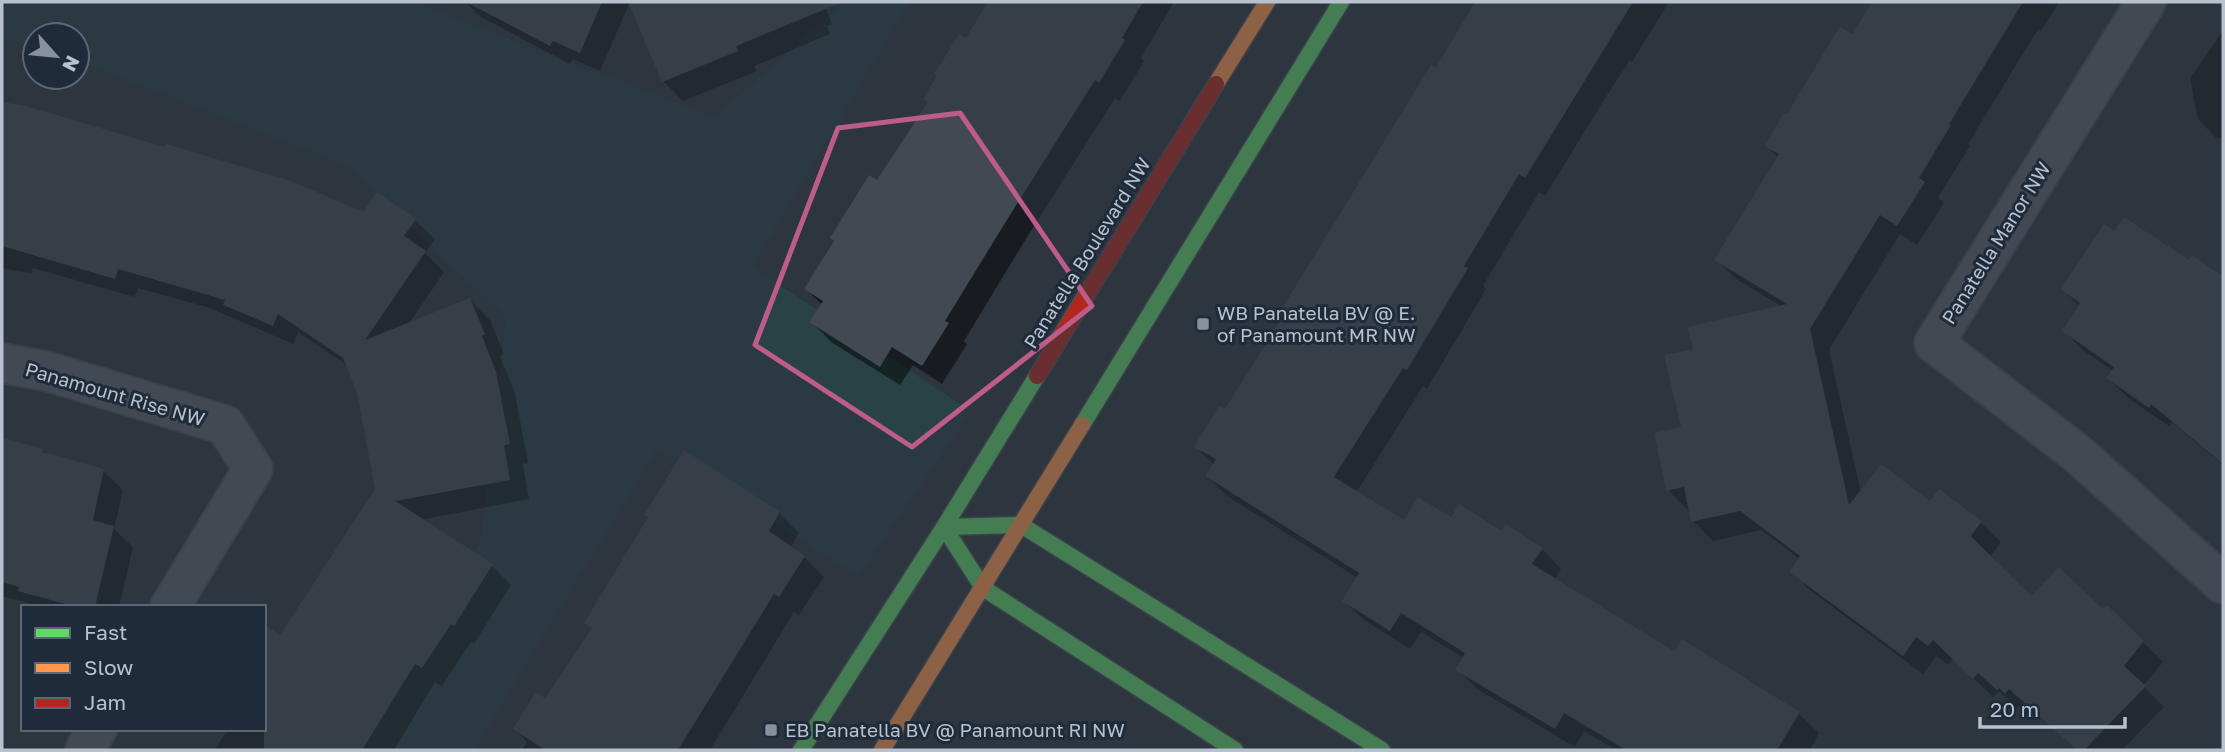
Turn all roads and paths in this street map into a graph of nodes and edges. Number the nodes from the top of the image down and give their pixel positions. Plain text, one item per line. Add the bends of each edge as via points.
1 (1267, 2) edge
2 (1341, 2) edge
3 (2146, 2) edge
4 (2, 363) edge
5 (1021, 525) junction
6 (944, 527) junction
7 (2223, 584) edge
8 (983, 589) junction
9 (171, 605) edge
10 (96, 731) edge
11 (85, 750) edge
12 (801, 750) edge
13 (881, 750) edge
14 (1234, 750) edge
15 (1382, 750) edge

1 - 6 street, Panatella Boulevard NW
2 - 5 street
3 - 7 street, Panatella Manor NW via 1934,342 2079,456
4 - 9 street, Panamount Rise NW via 46,371 225,425 253,469
5 - 6 street
5 - 8 street
5 - 15 street
6 - 8 street
6 - 12 street, Panatella Boulevard NW
8 - 13 street
8 - 14 street
10 - 11 street

